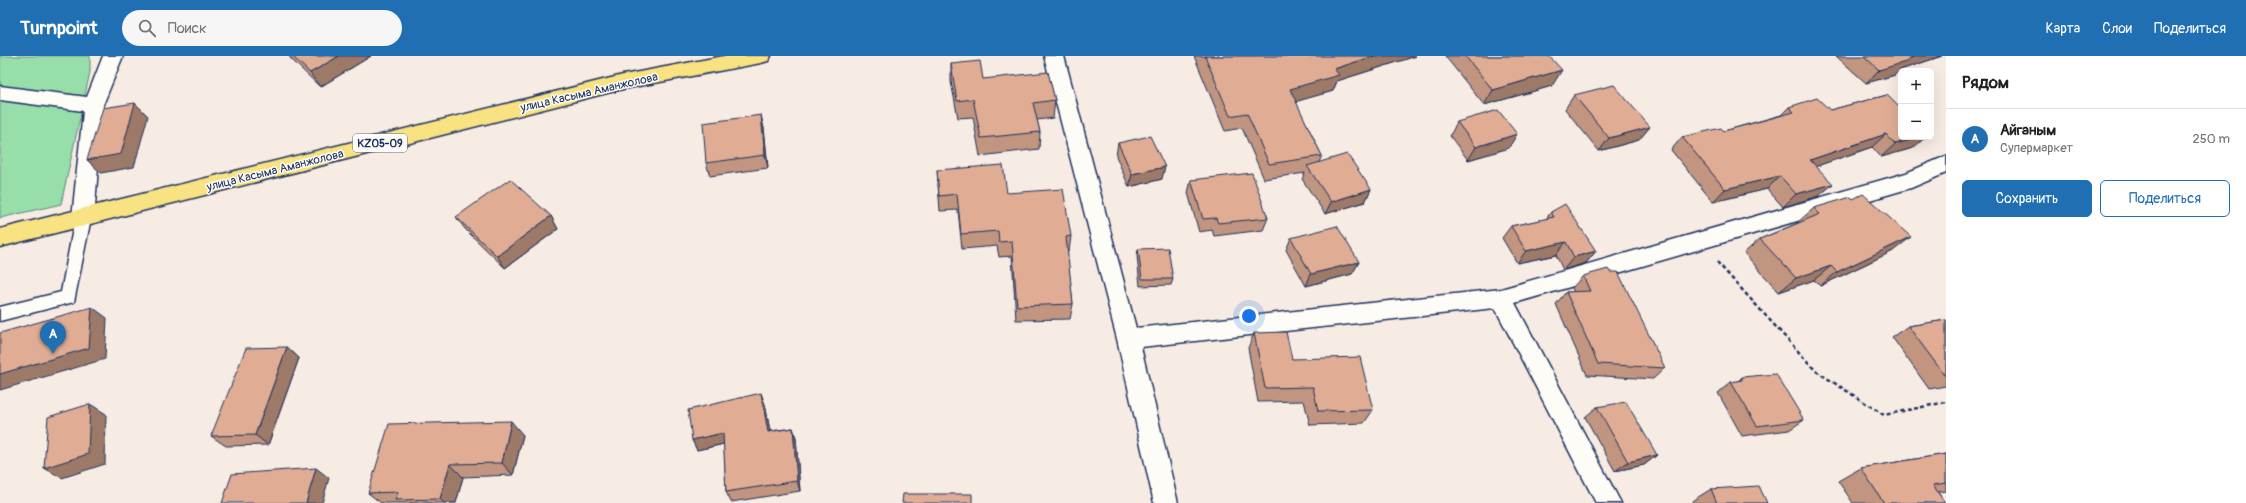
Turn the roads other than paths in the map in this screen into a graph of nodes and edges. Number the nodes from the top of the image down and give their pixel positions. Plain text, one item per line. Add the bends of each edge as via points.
1 (113, 56) edge
2 (761, 56) edge
3 (1054, 56) edge
4 (0, 92) edge
5 (93, 105) junction
6 (1946, 164) edge
7 (83, 218) junction
8 (0, 238) edge
9 (1501, 298) junction
10 (0, 314) edge
11 (1128, 339) junction
12 (1166, 503) edge
13 (1609, 503) edge

1 - 5 street
2 - 7 main road, улица Касыма Аманжолова / KZ05-09 via 623,82
3 - 11 street
4 - 5 street
5 - 7 street
6 - 9 street via 1911,180
7 - 8 main road, улица Касыма Аманжолова / KZ05-09
7 - 10 lane via 68,297
9 - 11 street
9 - 13 street
11 - 12 street

